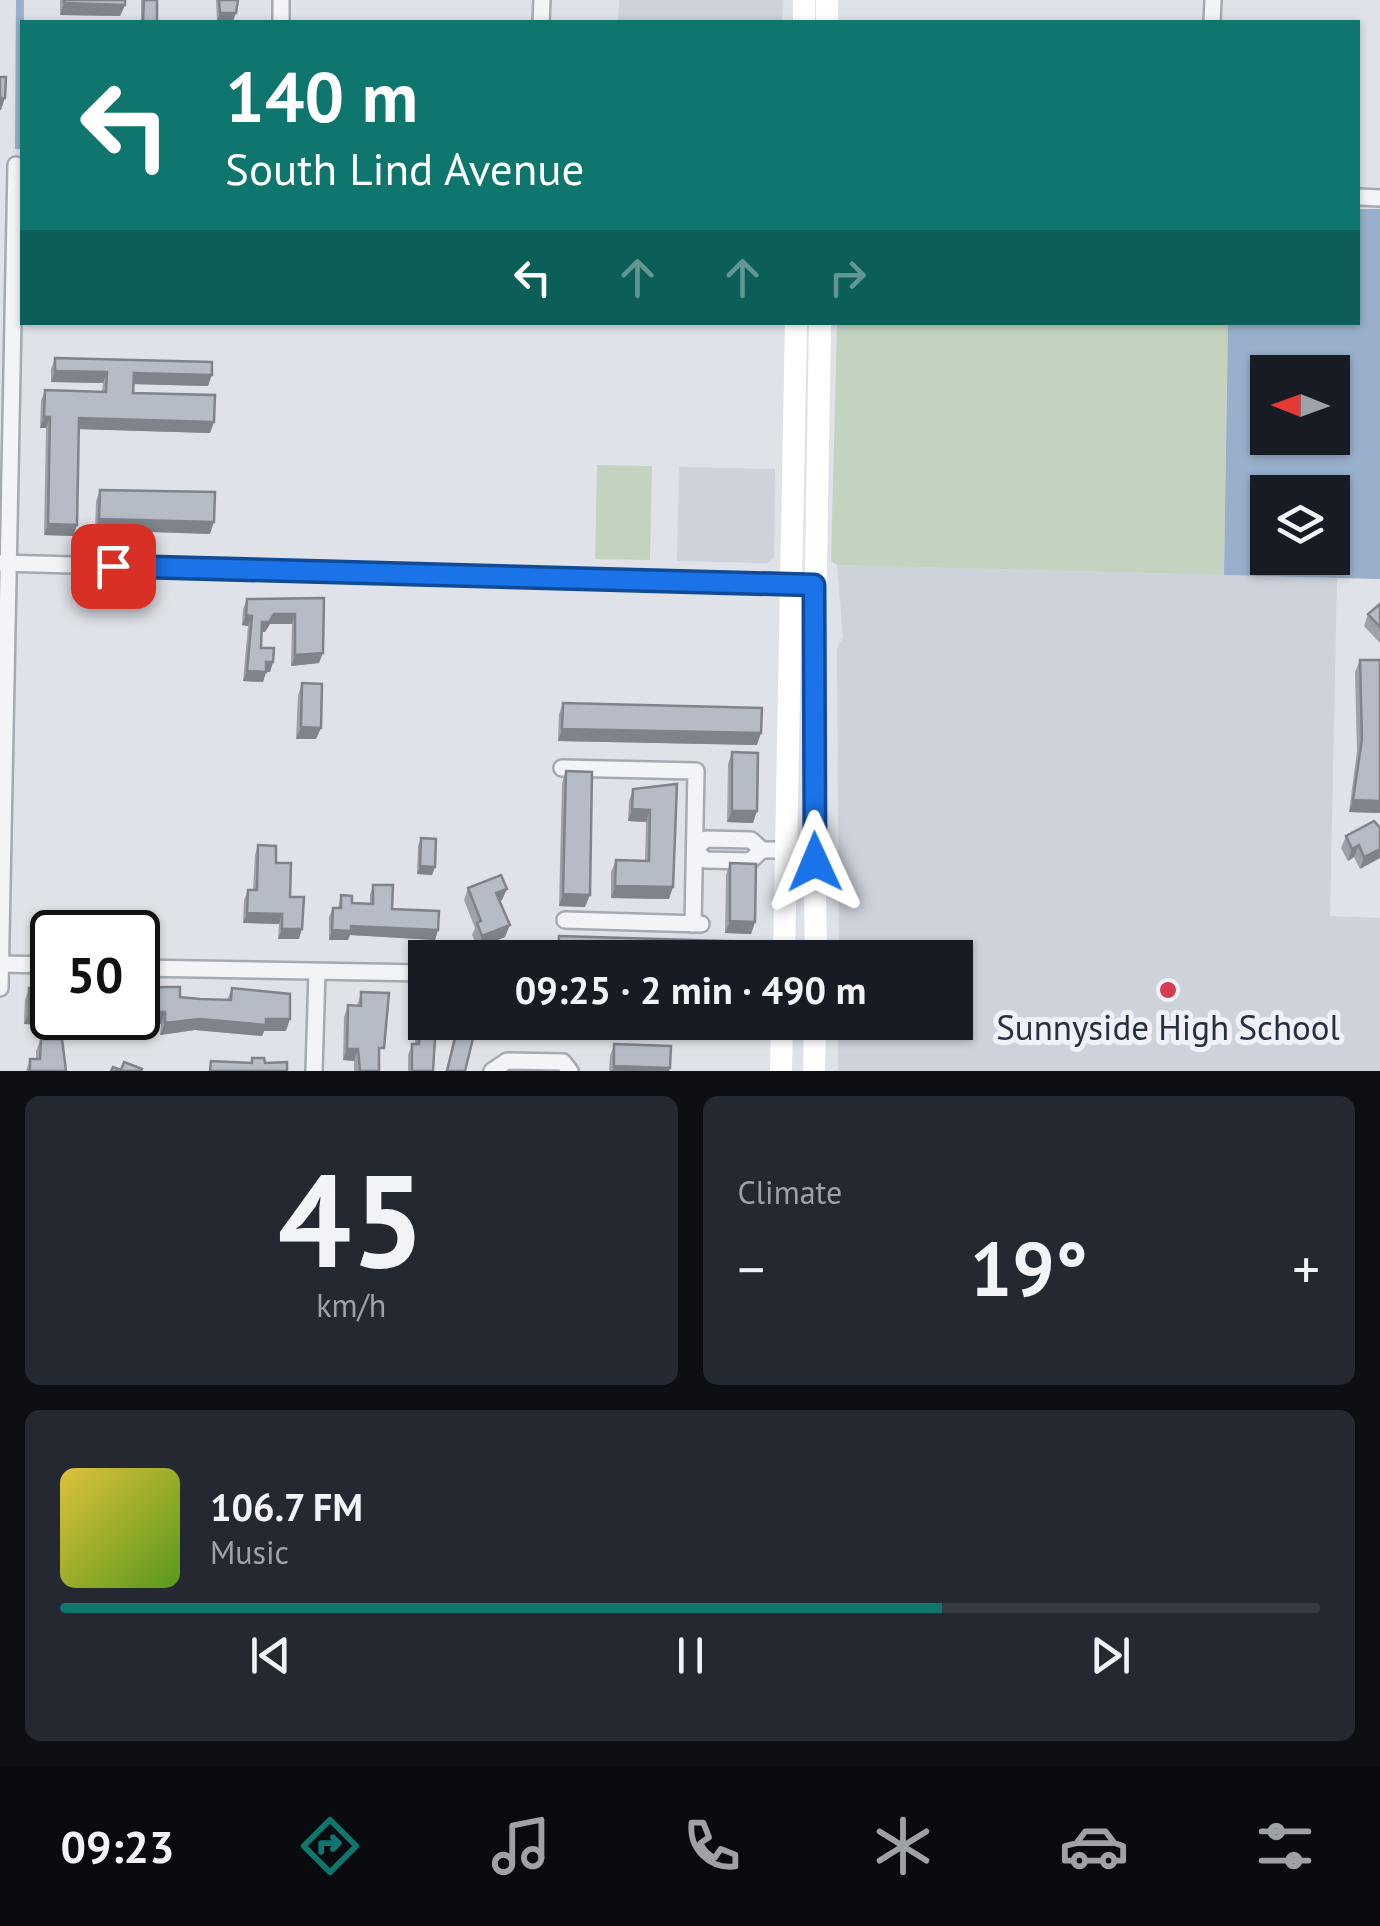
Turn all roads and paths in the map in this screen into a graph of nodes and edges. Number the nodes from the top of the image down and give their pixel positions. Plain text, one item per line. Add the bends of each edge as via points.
1 (13, 165) edge
2 (796, 325) edge
3 (820, 325) edge
4 (5, 563) edge
5 (803, 585) junction
6 (562, 768) dead end
7 (695, 848) junction
8 (787, 850) junction
9 (565, 920) dead end
10 (784, 940) edge
11 (815, 940) edge
12 (0, 964) edge
13 (30, 965) edge
14 (160, 968) edge
15 (317, 972) junction
16 (408, 973) edge
17 (0, 988) edge
18 (782, 1040) edge
19 (815, 1040) edge
20 (314, 1071) edge
21 (492, 1071) edge
22 (570, 1071) edge
23 (781, 1071) edge
24 (814, 1071) edge

1 - 4 street
2 - 5 main road
3 - 5 main road
4 - 5 street
4 - 12 street
5 - 8 main road
5 - 11 main road
6 - 7 street via 696,771
7 - 8 street via 706,839 751,840 762,850
7 - 9 street via 698,924
8 - 10 main road
12 - 13 street
12 - 17 street
14 - 15 street
15 - 16 street
15 - 20 street
18 - 23 main road
19 - 24 main road
21 - 22 street via 506,1060 564,1062

